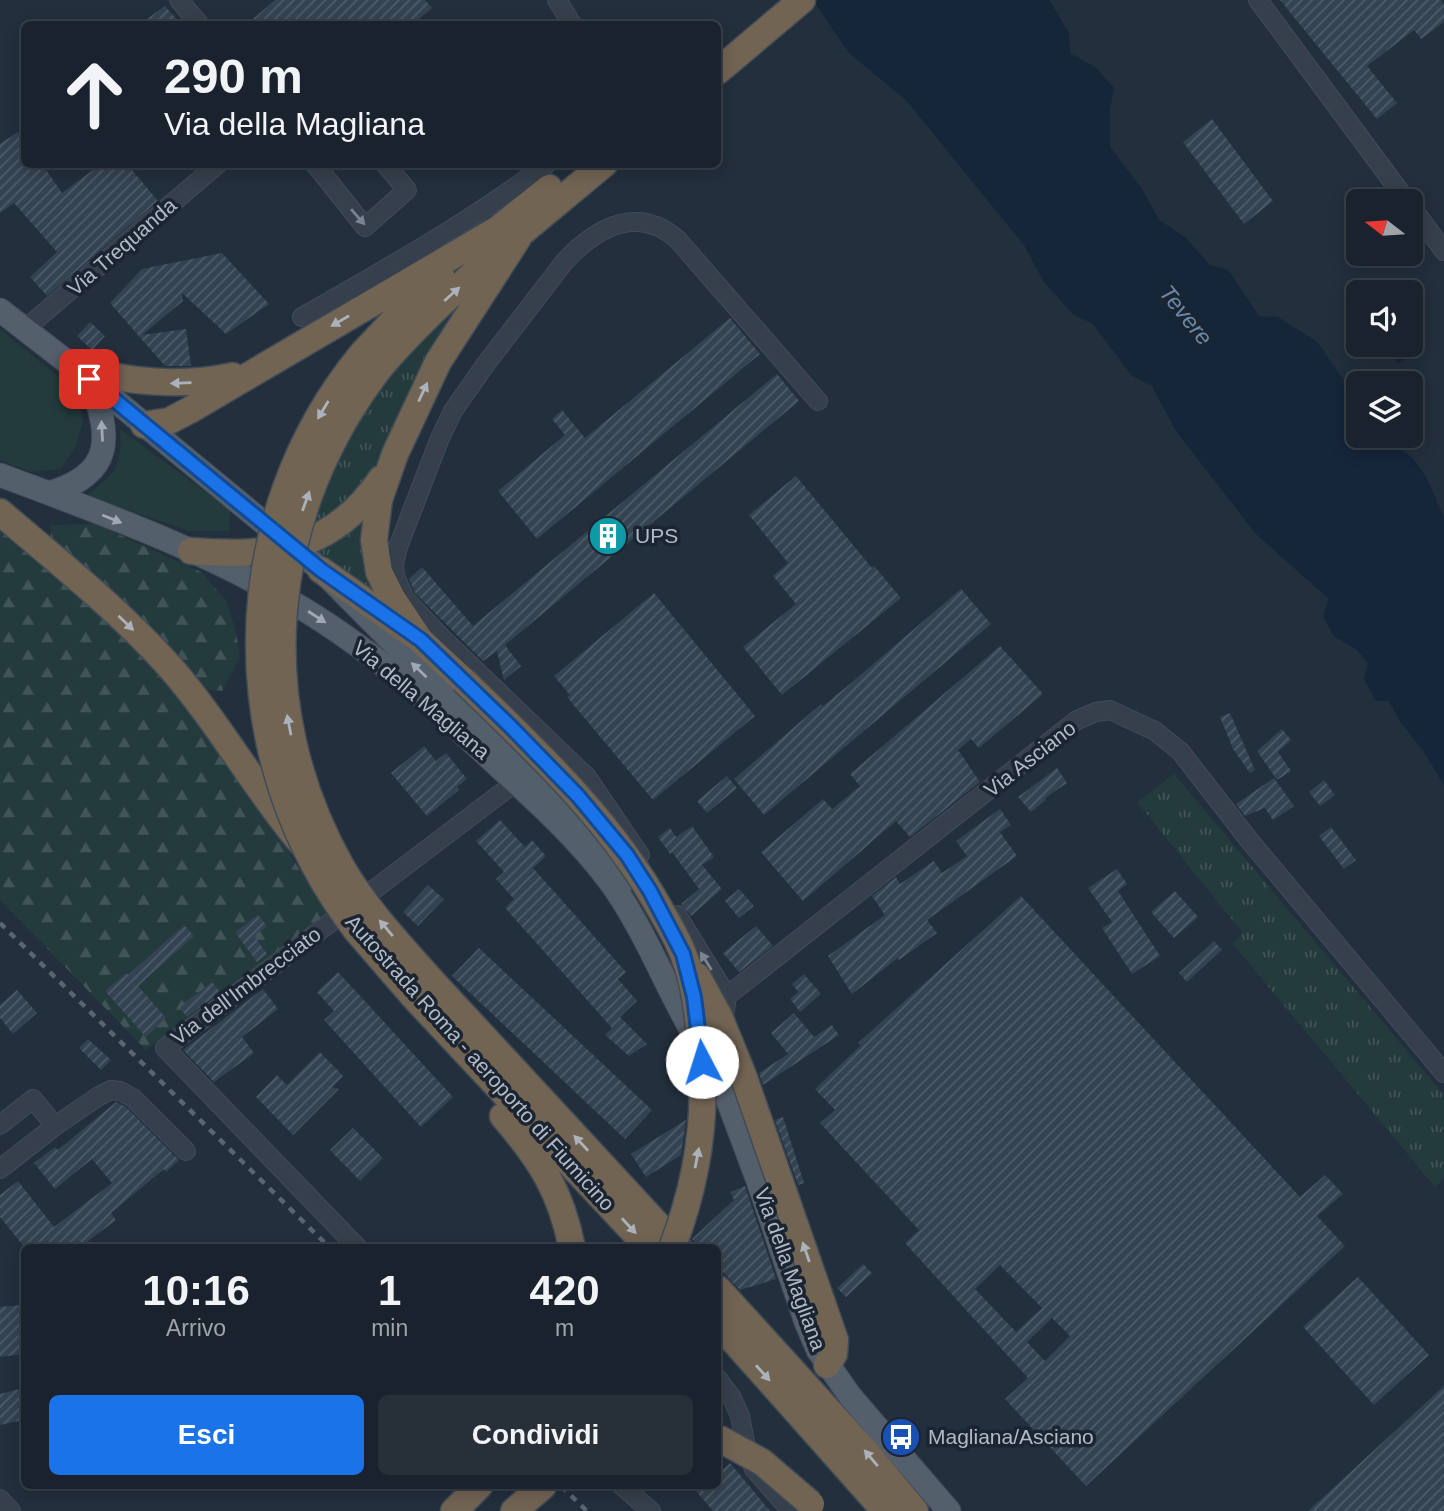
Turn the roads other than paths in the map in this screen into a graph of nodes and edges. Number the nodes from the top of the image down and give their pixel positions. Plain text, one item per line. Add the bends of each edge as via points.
1 (179, 0) edge
2 (557, 0) edge
3 (778, 0) edge
4 (802, 0) edge
5 (1258, 0) edge
6 (196, 21) edge
7 (570, 21) edge
8 (721, 48) edge
9 (721, 68) edge
10 (213, 168) edge
11 (318, 168) edge
12 (388, 168) edge
13 (542, 168) edge
14 (574, 168) edge
15 (598, 168) edge
16 (1399, 189) edge
17 (1423, 222) edge
18 (509, 233) junction
19 (1444, 251) edge
20 (0, 310) edge
21 (302, 317) dead end
22 (25, 329) junction
23 (372, 360) junction
24 (82, 374) junction
25 (249, 374) junction
26 (818, 401) dead end
27 (144, 425) junction
28 (395, 454) junction
29 (0, 475) edge
30 (49, 493) junction
31 (0, 512) edge
32 (293, 547) junction
33 (191, 551) junction
34 (321, 570) junction
35 (421, 640) junction
36 (516, 782) junction
37 (593, 785) junction
38 (569, 809) junction
39 (302, 844) junction
40 (683, 954) junction
41 (727, 996) junction
42 (415, 997) junction
43 (717, 1072) junction
44 (1444, 1073) edge
45 (0, 1125) edge
46 (55, 1126) junction
47 (186, 1151) dead end
48 (0, 1169) edge
49 (661, 1241) edge
50 (354, 1244) edge
51 (571, 1244) edge
52 (721, 1292) edge
53 (721, 1326) edge
54 (831, 1352) junction
55 (721, 1383) edge
56 (721, 1440) edge
57 (476, 1489) edge
58 (536, 1489) edge
59 (625, 1489) edge
60 (0, 1499) edge
61 (510, 1500) edge
62 (807, 1508) edge
63 (11, 1511) edge
64 (454, 1511) edge
65 (651, 1511) edge
66 (885, 1511) edge
67 (915, 1511) edge
68 (949, 1511) edge

1 - 6 street
2 - 7 street
3 - 8 highway
4 - 9 highway
5 - 16 street
10 - 22 street, Via Trequanda
11 -> 12 street via 365,226 407,190
13 - 21 street via 500,200
14 - 18 highway
15 - 18 highway
17 - 19 street
18 - 23 highway, Autostrada Roma - aeroporto di Fiumicino via 424,290
18 -> 25 highway
28 -> 18 highway via 443,352
20 - 22 main road, Via della Magliana
22 - 24 main road, Via della Magliana
23 -> 39 highway, Autostrada Roma - aeroporto di Fiumicino, bridge via 341,381 301,452 279,506 264,573 259,635 263,708 276,769
49 -> 23 highway, Autostrada Roma - aeroporto di Fiumicino, bridge via 379,921 335,855 298,765 282,660 290,559 320,464
25 -> 24 highway via 164,384
24 - 27 main road, Via della Magliana
30 -> 24 main road via 78,482 100,459 103,423
25 - 27 highway via 169,421
26 - 37 street via 678,240 654,225 630,223 598,232 565,261 453,411 398,547 394,564 399,588 443,639
27 - 32 main road, Via della Magliana
28 - 32 highway via 373,489 346,517
28 - 35 highway via 379,500 374,548 387,590
29 - 30 main road, Via della Magliana
30 -> 33 main road, Via della Magliana
31 -> 39 highway via 169,666
32 - 33 highway via 234,553
32 - 34 main road, Via della Magliana
33 -> 36 main road, Via della Magliana via 273,592 341,634 401,678
34 - 35 highway
38 -> 34 main road, Via della Magliana via 449,699
35 - 40 highway, bridge via 562,779 617,841
36 - 43 main road, Via della Magliana via 575,838 613,887
36 - 50 street, Via dell'Imbrecciato via 165,1048
37 - 38 street
41 -> 37 street
38 - 43 main road, Via della Magliana via 618,866 656,927 696,1013
39 - 42 highway, Autostrada Roma - aeroporto di Fiumicino, bridge via 346,918
49 -> 40 highway, bridge via 694,1173 701,1129 698,1016
54 -> 40 highway, bridge via 754,1105 728,1037
41 - 43 street, Via della Magliana
41 - 44 street, Via Asciano via 1077,720 1110,710 1155,731 1180,751
42 -> 49 highway, Autostrada Roma - aeroporto di Fiumicino
42 - 51 highway via 455,1059 538,1158 560,1204
43 - 54 main road, Via della Magliana via 806,1322
45 - 46 street via 33,1099
46 - 47 street via 103,1093 120,1091
46 - 48 street
67 -> 52 highway
53 -> 66 highway
54 - 68 main road, Via della Magliana via 850,1396
55 - 62 street via 740,1416 754,1469
56 - 62 highway, bridge via 762,1462
57 - 64 highway
58 - 61 highway
59 - 65 street
60 - 63 street

